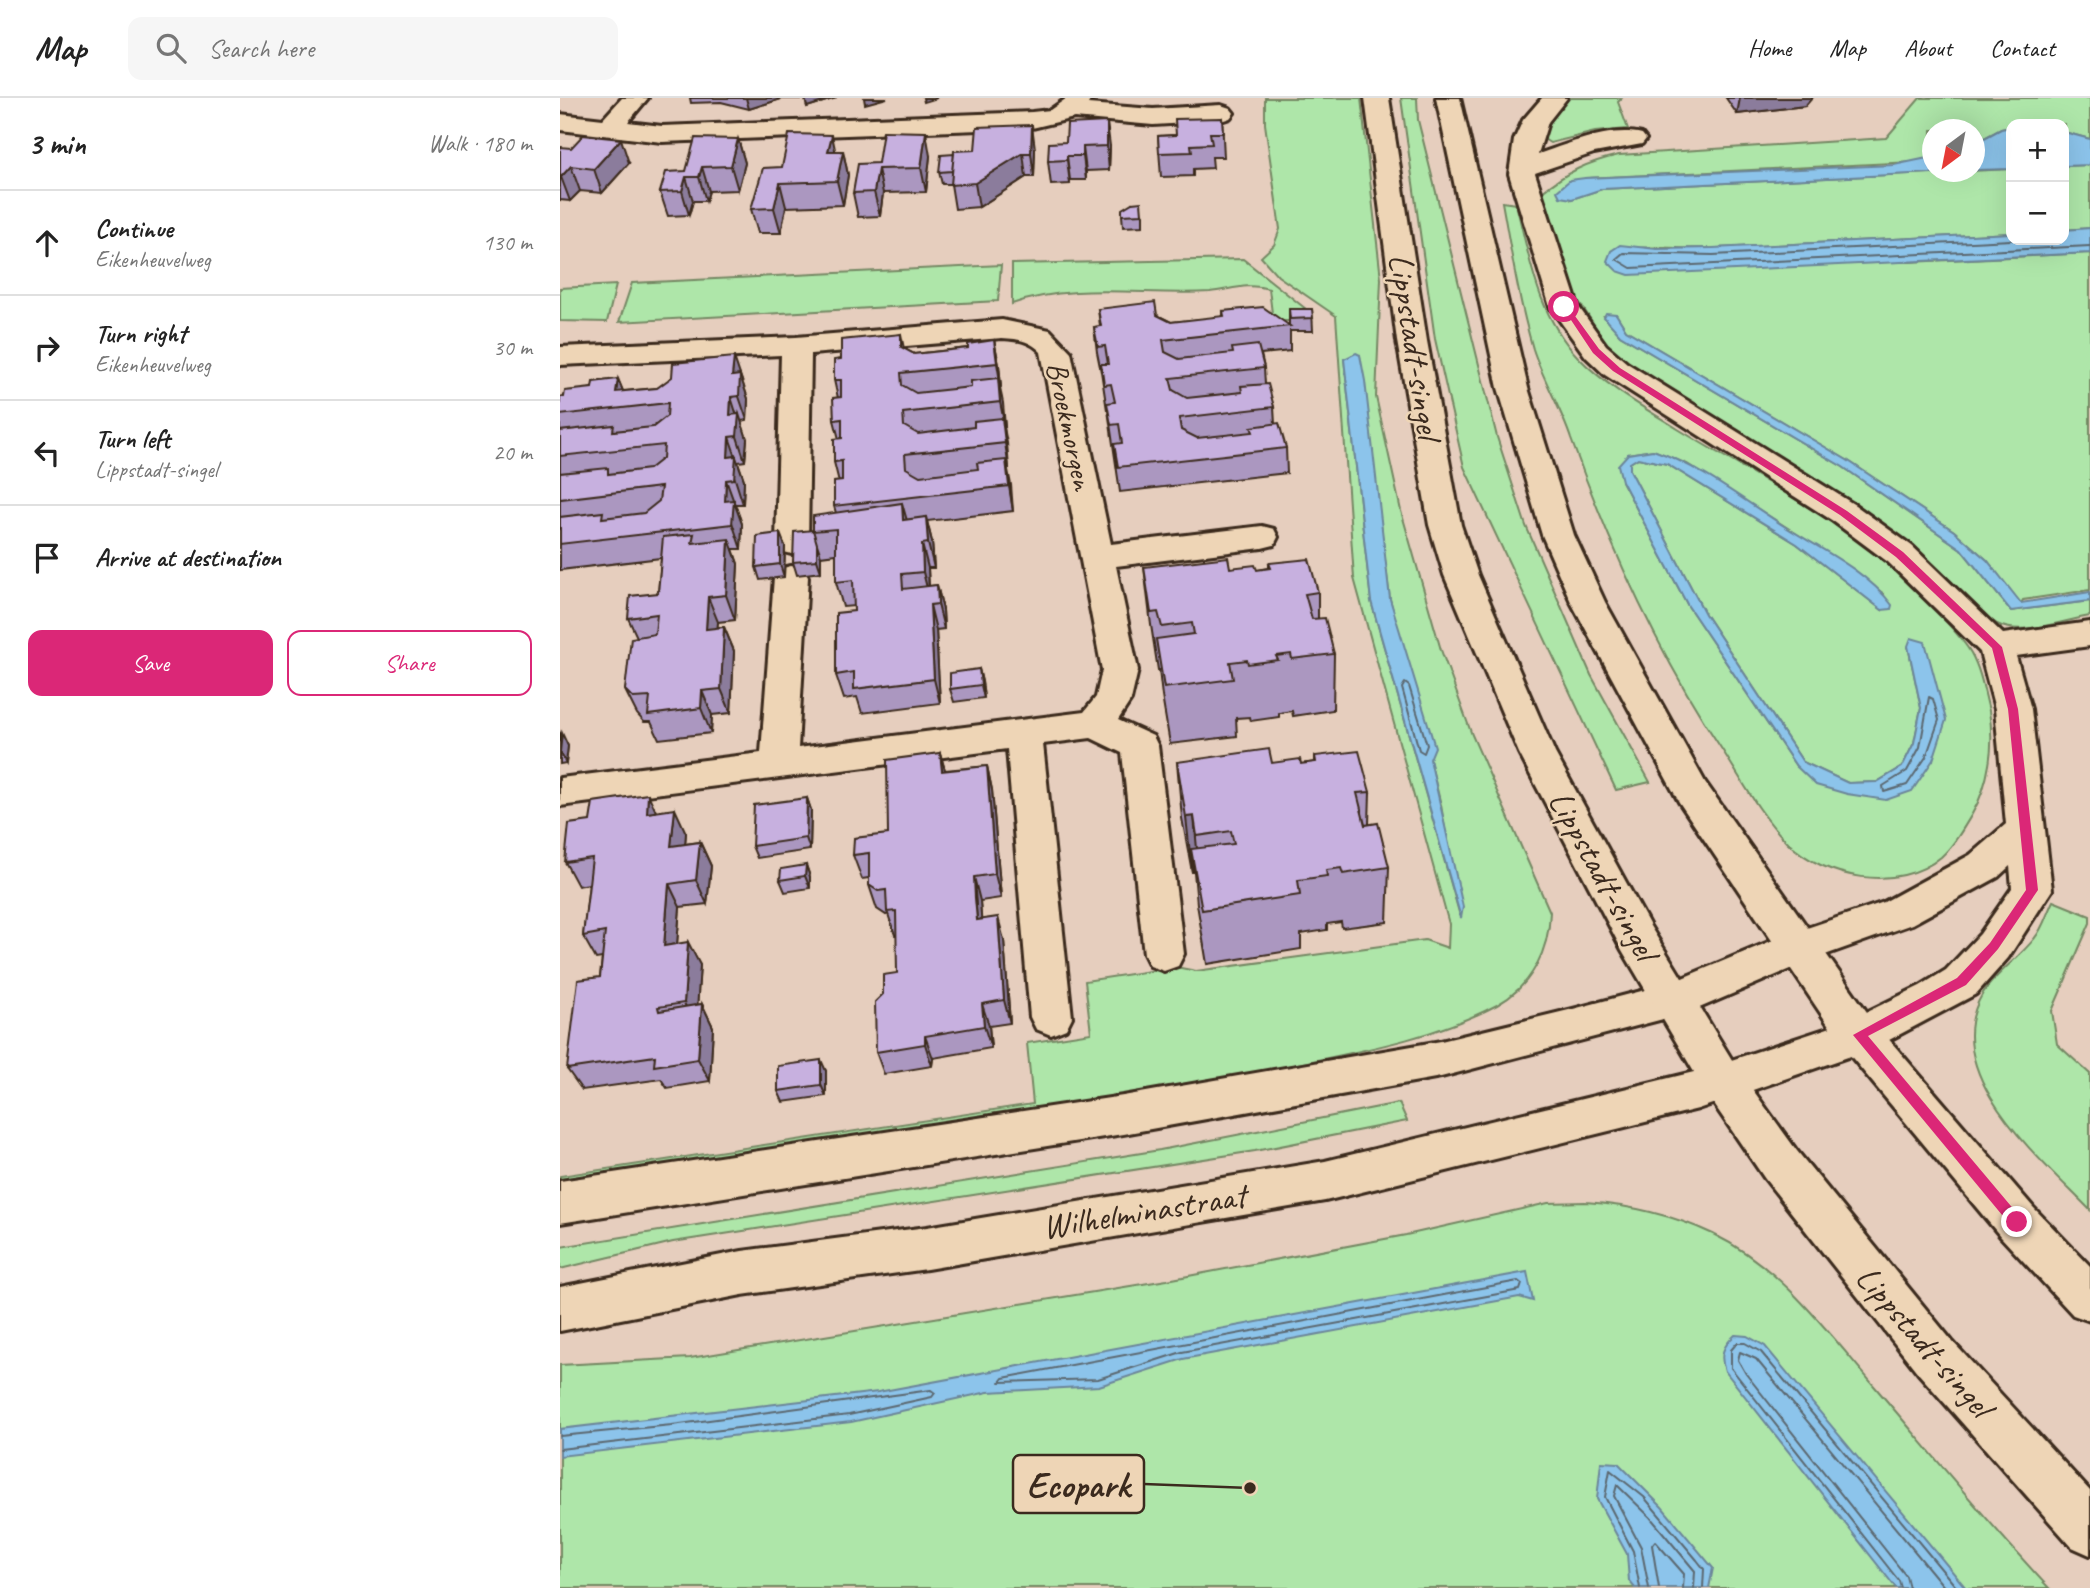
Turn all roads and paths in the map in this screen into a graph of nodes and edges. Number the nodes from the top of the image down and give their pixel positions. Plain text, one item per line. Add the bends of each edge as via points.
1 (636, 98) edge
2 (1377, 98) edge
3 (1448, 98) edge
4 (1555, 98) edge
5 (1076, 104) edge
6 (1221, 113) dead end
7 (560, 121) edge
8 (609, 128) junction
9 (1633, 139) dead end
10 (1522, 168) junction
11 (796, 346) junction
12 (560, 356) edge
13 (1262, 537) dead end
14 (1098, 557) junction
15 (2090, 634) edge
16 (1996, 647) junction
17 (1096, 724) junction
18 (1024, 733) junction
19 (779, 764) junction
20 (560, 792) edge
21 (2025, 830) junction
22 (1797, 948) junction
23 (1164, 954) dead end
24 (1675, 1000) junction
25 (1052, 1017) dead end
26 (1859, 1035) junction
27 (1722, 1081) junction
28 (560, 1202) edge
29 (2090, 1299) edge
30 (560, 1309) edge
31 (2090, 1529) edge

1 - 8 street
2 - 24 street, Lippstadt-singel via 1417,367 1445,525 1461,575 1536,753 1594,865
3 - 22 street via 1513,388 1558,535 1588,601 1692,792
4 - 10 street via 1527,140
5 - 6 street via 1153,117
5 - 8 street via 1058,118 1032,120 673,134
7 - 8 street
9 - 10 street via 1577,149
10 - 16 street via 1564,307 1596,351 1616,369 1900,554
11 - 12 street, Broekmorgen
11 - 14 street, Broekmorgen via 1002,329 1028,330 1049,340 1056,352
11 - 19 street via 792,560
13 - 14 street
14 - 17 street, Broekmorgen via 1120,670 1113,700
15 - 16 street
16 - 21 street, Wilhelminastraat via 2013,709
17 - 18 street
17 - 23 street via 1140,746
18 - 19 street
18 - 25 street
19 - 20 street
21 - 22 street via 1984,866 1898,913
21 - 26 street, Wilhelminastraat via 2032,890 1994,946 1961,982
22 - 24 street
22 - 26 street
24 - 27 street, Lippstadt-singel
24 - 28 street via 1441,1059 1123,1115
26 - 27 street, Wilhelminastraat
26 - 29 street via 2017,1222
27 - 30 street, Wilhelminastraat via 1325,1181 928,1248 742,1273
27 - 31 street, Lippstadt-singel via 1851,1256

